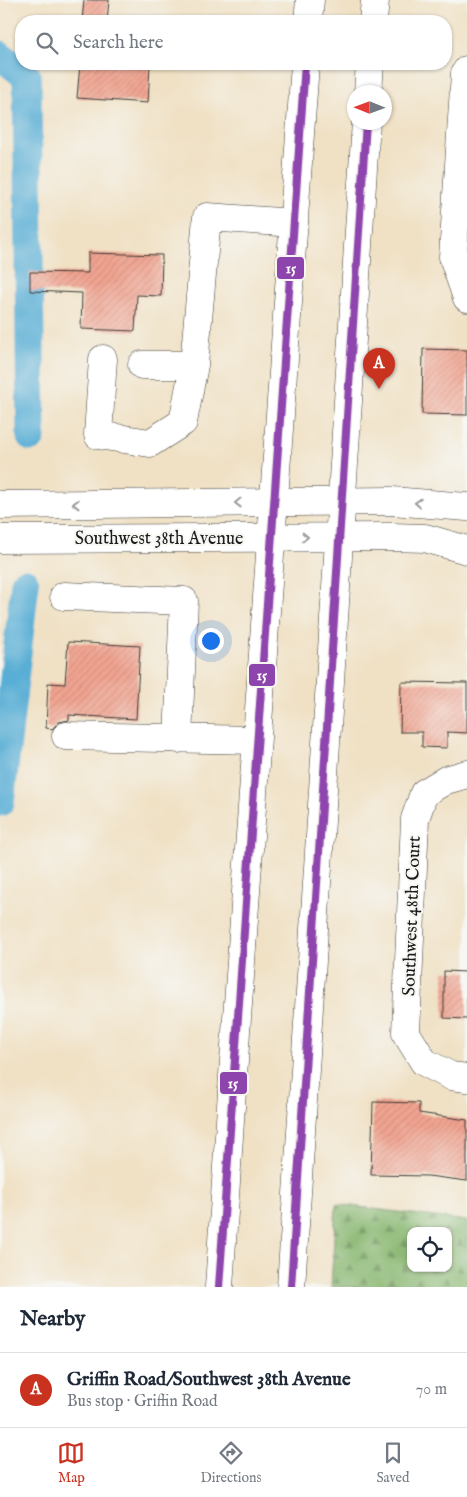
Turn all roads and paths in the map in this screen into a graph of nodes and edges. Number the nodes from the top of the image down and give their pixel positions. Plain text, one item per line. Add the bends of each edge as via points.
1 (310, 0) edge
2 (375, 0) edge
3 (309, 15) edge
4 (374, 15) edge
5 (305, 70) edge
6 (370, 70) edge
7 (467, 70) edge
8 (368, 85) edge
9 (365, 130) edge
10 (294, 223) junction
11 (466, 298) edge
12 (103, 359) dead end
13 (142, 365) dead end
14 (194, 365) junction
15 (274, 502) junction
16 (341, 502) junction
17 (0, 505) edge
18 (467, 507) edge
19 (271, 537) junction
20 (339, 538) junction
21 (0, 539) edge
22 (467, 550) edge
23 (64, 596) dead end
24 (66, 736) dead end
25 (178, 739) junction
26 (256, 740) junction
27 (457, 777) edge
28 (467, 1078) edge
29 (219, 1287) edge
30 (291, 1287) edge

1 - 3 main road
2 - 4 main road
5 - 10 main road
6 - 8 main road
7 - 11 main road via 453,257
9 - 16 main road
10 - 14 main road via 206,217
10 - 15 main road
12 - 14 main road via 98,435 150,443 183,422
13 - 14 main road
15 - 16 main road, Southwest 38th Avenue
15 -> 17 main road, Southwest 38th Avenue
15 - 19 main road
18 -> 16 main road, Southwest 38th Avenue via 392,501
16 - 20 main road
19 -> 20 main road, Southwest 38th Avenue
19 - 21 main road, Southwest 38th Avenue
19 - 26 main road
20 - 22 main road, Southwest 38th Avenue via 426,538
20 - 30 main road
23 - 25 main road via 184,601
24 - 25 main road
25 - 26 main road
26 - 29 main road
27 - 28 main road, Southwest 48th Court via 424,793 415,818 406,1033 424,1062 451,1076

